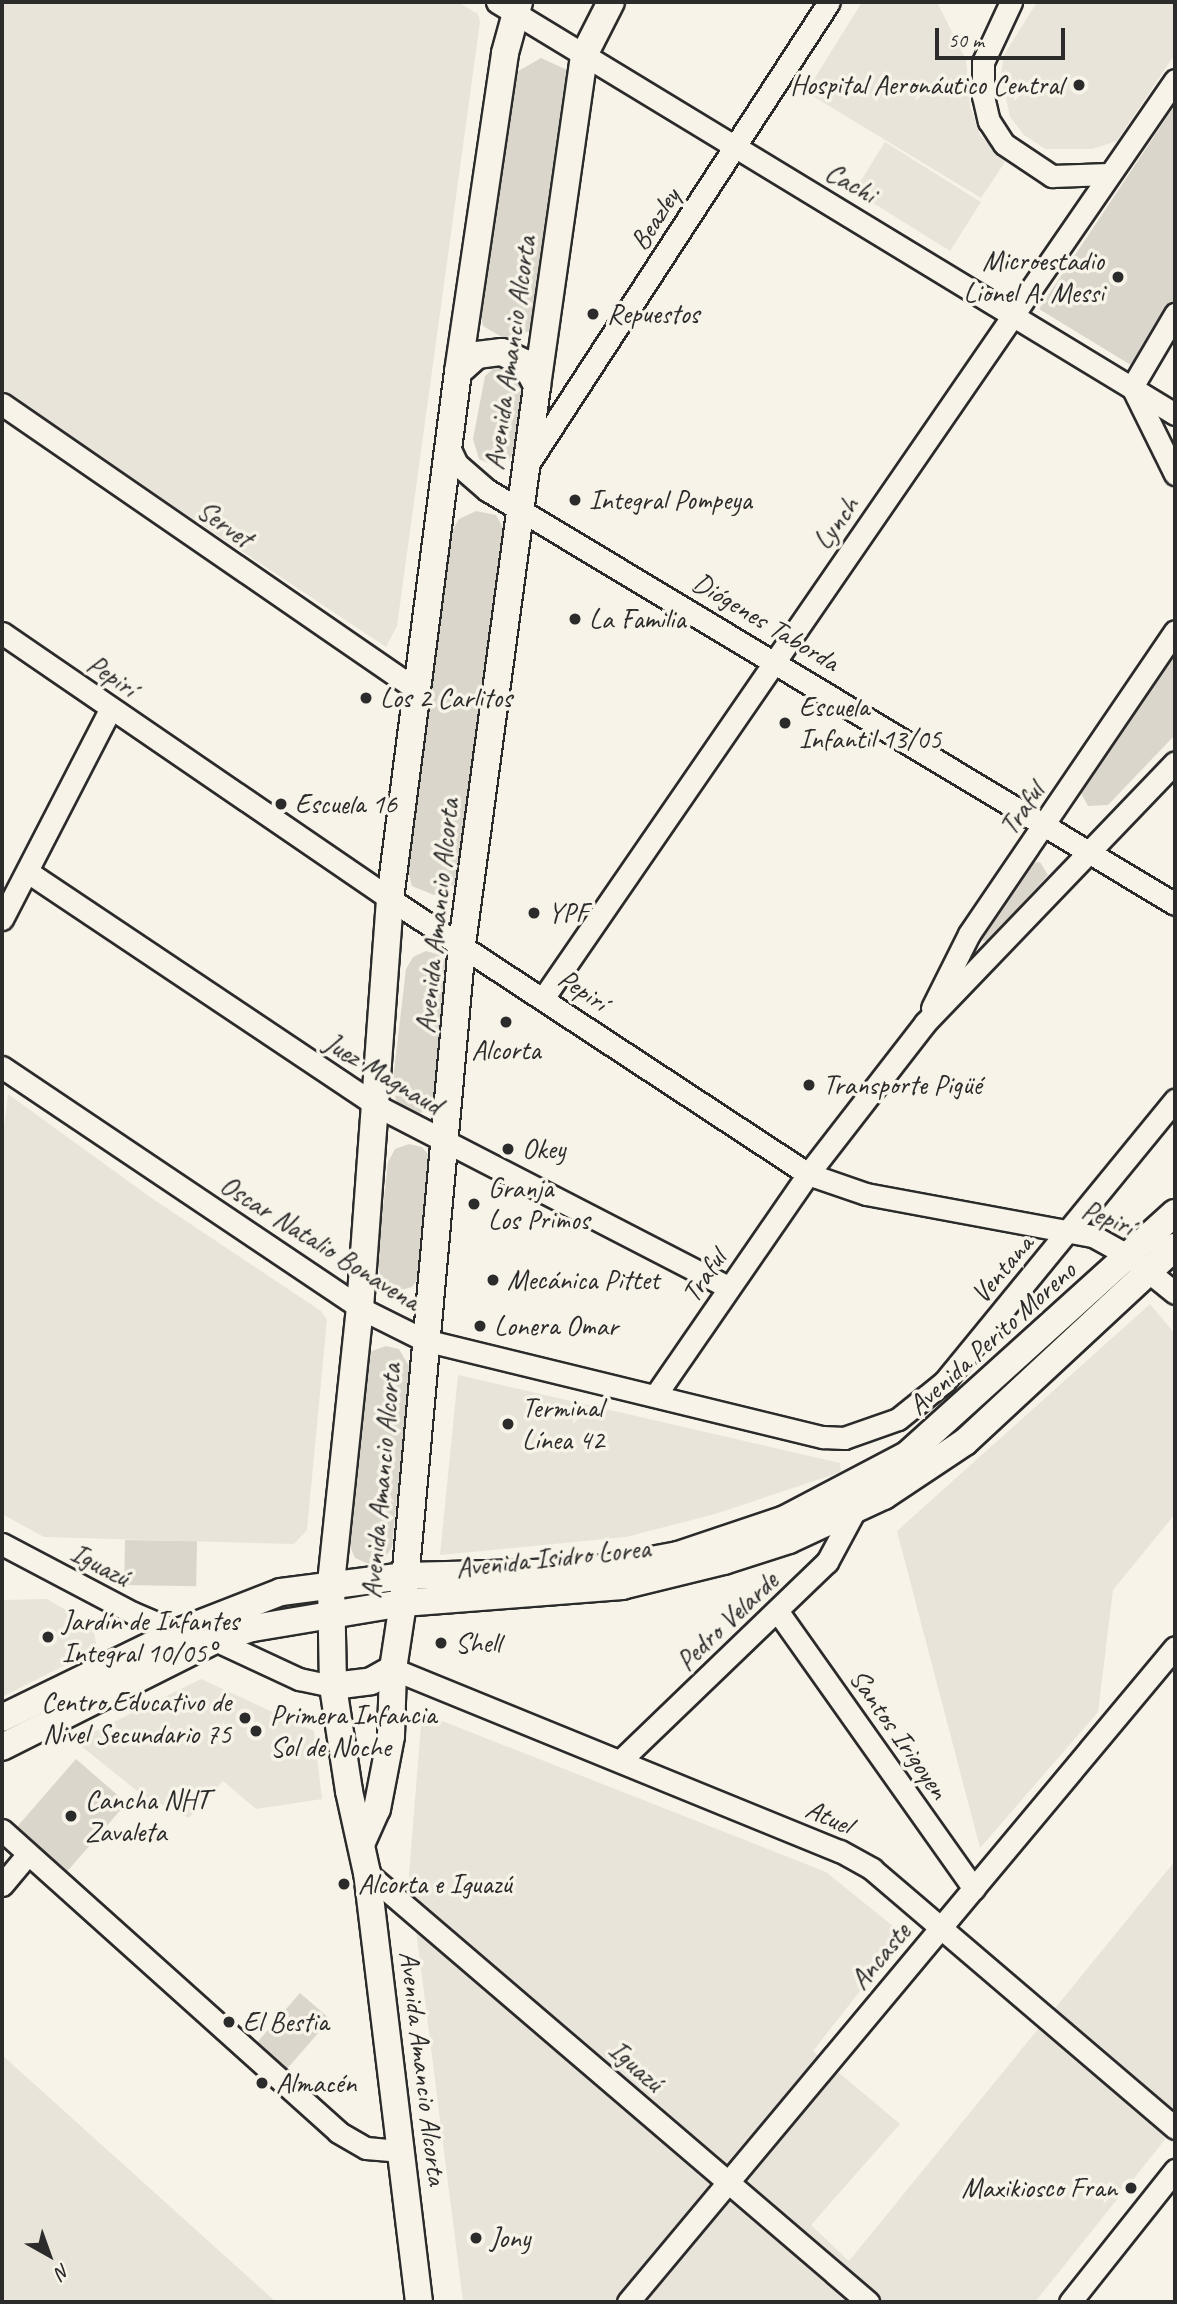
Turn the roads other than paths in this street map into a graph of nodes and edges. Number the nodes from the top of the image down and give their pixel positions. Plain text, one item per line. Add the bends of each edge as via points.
1 (611, 2) edge
2 (829, 2) edge
3 (1011, 2) edge
4 (510, 5) edge
5 (584, 55) junction
6 (1175, 80) edge
7 (735, 148) junction
8 (1109, 174) junction
9 (1015, 313) junction
10 (1175, 314) edge
11 (458, 372) junction
12 (537, 386) junction
13 (1132, 387) junction
14 (2, 404) edge
15 (1175, 414) edge
16 (448, 445) junction
17 (527, 466) junction
18 (1175, 474) edge
19 (521, 509) junction
20 (1175, 631) edge
21 (2, 633) edge
22 (775, 660) junction
23 (417, 690) junction
24 (110, 710) junction
25 (1175, 762) edge
26 (1048, 823) junction
27 (1091, 850) junction
28 (28, 873) junction
29 (390, 899) junction
30 (1175, 904) edge
31 (2, 919) edge
32 (462, 944) junction
33 (544, 997) junction
34 (925, 1023) junction
35 (2, 1067) edge
36 (1175, 1100) edge
37 (377, 1106) junction
38 (446, 1144) junction
39 (808, 1174) junction
40 (1175, 1213) edge
41 (1070, 1231) junction
42 (1175, 1247) edge
43 (1139, 1264) junction
44 (729, 1288) junction
45 (1175, 1293) edge
46 (360, 1308) junction
47 (424, 1340) junction
48 (657, 1393) junction
49 (844, 1438) joint
50 (848, 1502) junction
51 (2, 1544) edge
52 (405, 1576) junction
53 (331, 1583) junction
54 (403, 1603) junction
55 (331, 1612) junction
56 (778, 1612) junction
57 (178, 1632) junction
58 (215, 1640) junction
59 (1175, 1647) edge
60 (393, 1669) junction
61 (333, 1686) junction
62 (2, 1718) edge
63 (2, 1747) edge
64 (621, 1760) junction
65 (2, 1830) edge
66 (362, 1842) junction
67 (28, 1854) junction
68 (367, 1873) junction
69 (2, 1885) edge
70 (974, 1889) junction
71 (942, 1927) junction
72 (1175, 2128) edge
73 (402, 2151) junction
74 (1175, 2170) edge
75 (726, 2181) junction
76 (419, 2302) edge
77 (628, 2302) edge
78 (868, 2302) edge
79 (1070, 2302) edge

1 - 5 main road, Avenida Amancio Alcorta
2 - 7 street, Beazley
3 - 8 street via 983,62 989,121 1004,144 1052,176
4 - 5 street, Cachi
4 - 11 main road, Avenida Amancio Alcorta
5 - 7 street, Cachi
5 - 12 main road, Avenida Amancio Alcorta
6 - 8 street, Lynch
7 - 9 street, Cachi
7 - 17 street, Beazley
8 - 9 street, Lynch
9 - 13 street, Cachi
9 - 22 street, Lynch
10 - 13 street
11 - 12 main road via 477,355 502,352 525,363
11 - 16 main road, Avenida Amancio Alcorta
12 - 17 main road, Avenida Amancio Alcorta
13 - 15 street, Cachi
13 - 18 street
14 - 23 street, Servet
16 - 19 street, Diógenes Taborda via 457,464 474,481
16 - 23 main road, Avenida Amancio Alcorta
17 - 19 main road, Avenida Amancio Alcorta
19 - 22 street, Diógenes Taborda
19 - 32 main road, Avenida Amancio Alcorta
20 - 26 street, Traful
21 - 24 street, Pepirí
22 - 26 street, Diógenes Taborda
22 - 33 street, Lynch
23 - 29 main road, Avenida Amancio Alcorta
24 - 28 street
24 - 29 street, Pepirí
25 - 27 street, Traful
26 - 27 street, Diógenes Taborda
26 - 34 street, Traful via 969,934
27 - 30 street, Diógenes Taborda
27 - 34 street, Traful
28 - 31 street
28 - 37 street, Juez Magnaud
29 - 32 street, Pepirí
29 - 37 main road, Avenida Amancio Alcorta
32 - 33 street, Pepirí
32 - 38 main road, Avenida Amancio Alcorta
33 - 39 street, Pepirí
34 - 39 street, Traful
35 - 46 street, Oscar Natalio Bonavena
36 - 41 street, Ventana
37 - 38 street, Juez Magnaud
37 - 46 main road, Avenida Amancio Alcorta
38 - 44 street, Juez Magnaud
38 - 47 main road, Avenida Amancio Alcorta
39 - 41 street, Pepirí via 866,1195
39 - 44 street, Traful
40 - 43 main road, Avenida Perito Moreno
41 - 43 street, Pepirí via 1093,1236
41 - 49 street, Ventana via 944,1382 898,1419
42 - 43 main road, Avenida Perito Moreno
43 - 45 street, Pepirí
43 - 50 main road, Avenida Perito Moreno
44 - 48 street, Traful
46 - 47 street, Oscar Natalio Bonavena
46 - 53 main road, Avenida Amancio Alcorta
47 - 48 street, Oscar Natalio Bonavena
47 - 52 main road, Avenida Amancio Alcorta
48 - 49 street, Oscar Natalio Bonavena via 823,1437
50 - 52 main road, Avenida Isidro Lorea via 678,1555 572,1572
50 - 54 main road, Avenida Isidro Lorea via 789,1540 664,1578 580,1592
50 - 56 street, Pedro Velarde via 827,1562
51 - 57 street, Iguazú via 91,1593
52 - 53 main road, Avenida Isidro Lorea
52 - 54 main road, Avenida Amancio Alcorta
53 - 55 main road, Avenida Amancio Alcorta
53 - 57 main road, Avenida Isidro Lorea via 251,1601
54 - 55 main road, Avenida Isidro Lorea
54 - 60 main road, Avenida Amancio Alcorta
55 - 58 main road, Avenida Isidro Lorea
55 - 61 main road, Avenida Amancio Alcorta
56 - 64 street, Pedro Velarde
56 - 70 street, Santos Irigoyen
57 - 58 street, Iguazú
57 - 62 main road, Avenida Isidro Lorea
58 - 61 street, Iguazú via 299,1679
58 - 63 main road, Avenida Isidro Lorea
59 - 70 street, Ancaste
60 - 61 main road via 371,1681
60 - 64 street, Atuel
60 - 66 main road, Avenida Amancio Alcorta via 391,1737 377,1809
61 - 66 main road, Avenida Amancio Alcorta
64 - 71 street, Atuel via 840,1851 890,1882
65 - 67 street
66 - 68 main road, Avenida Amancio Alcorta
67 - 69 street
67 - 73 street via 338,2132 366,2148
68 - 73 main road, Avenida Amancio Alcorta
68 - 75 street, Iguazú
70 - 71 street, Ancaste
71 - 72 street, Atuel
71 - 75 street, Ancaste
73 - 76 main road, Avenida Amancio Alcorta
74 - 79 street
75 - 77 street, Ancaste
75 - 78 street, Iguazú

